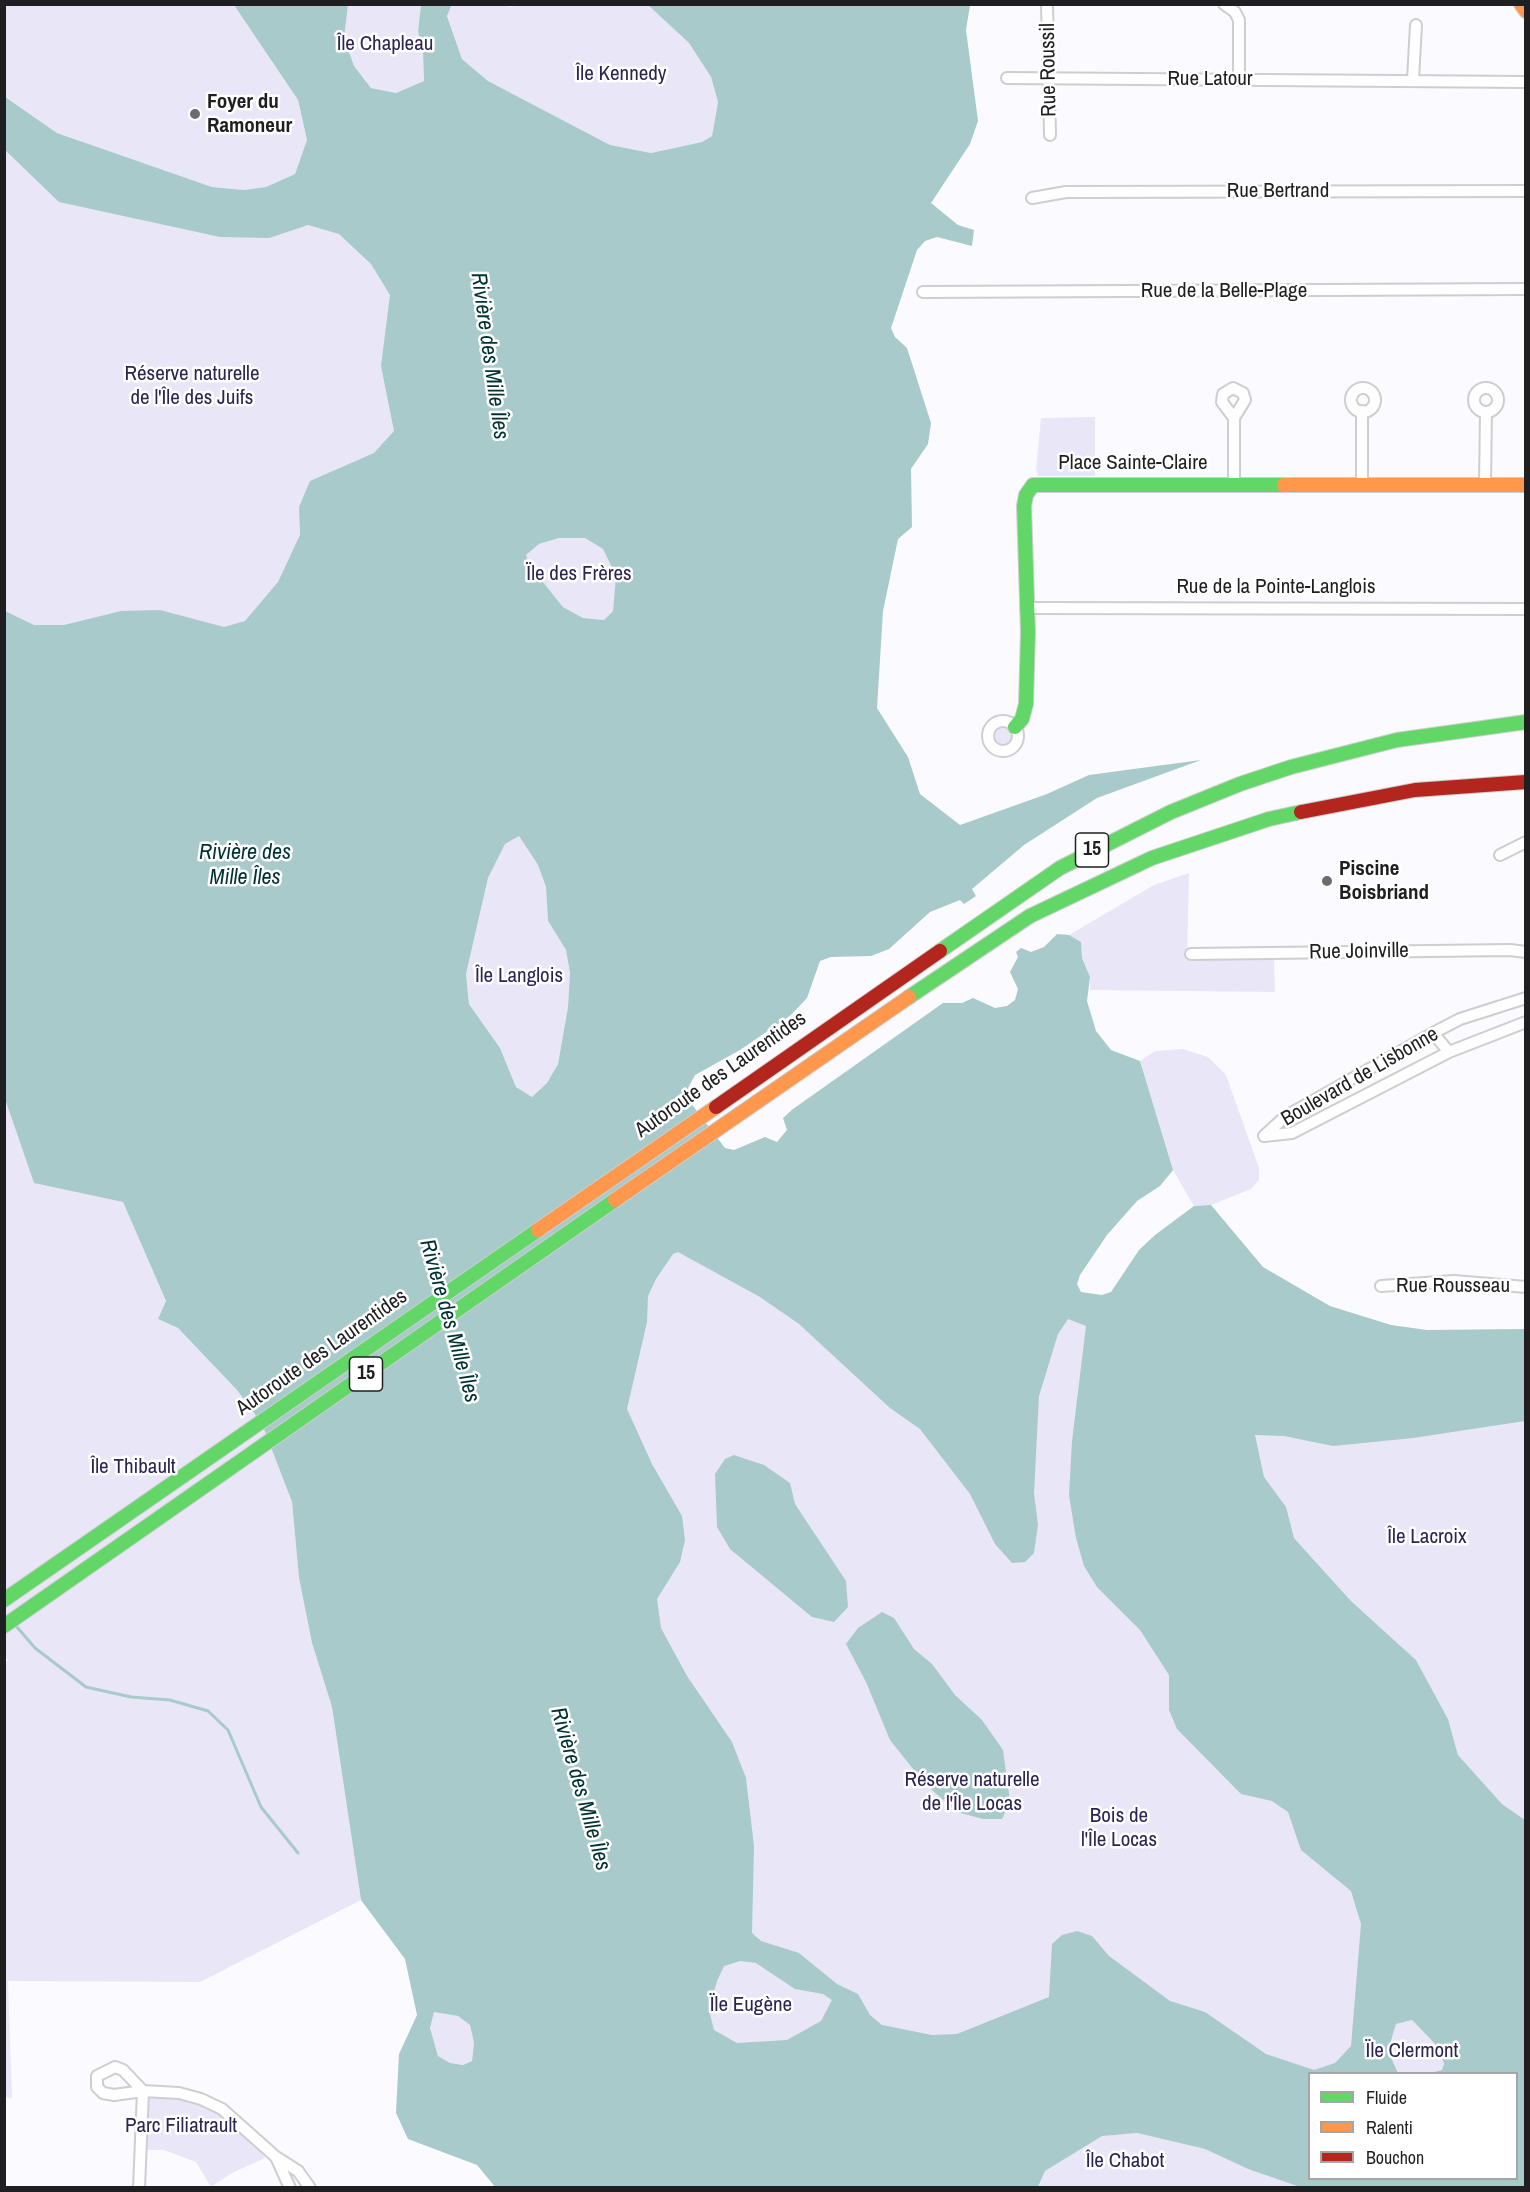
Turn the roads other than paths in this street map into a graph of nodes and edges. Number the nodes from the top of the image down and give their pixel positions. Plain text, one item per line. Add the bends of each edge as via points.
1 (1047, 4) edge
2 (1224, 4) edge
3 (1521, 4) edge
4 (1526, 11) edge
5 (1416, 25) dead end
6 (1007, 78) dead end
7 (1049, 78) junction
8 (1239, 78) junction
9 (1413, 80) junction
10 (1526, 81) edge
11 (1050, 135) dead end
12 (1526, 191) edge
13 (1032, 198) dead end
14 (1526, 289) edge
15 (923, 292) dead end
16 (1362, 411) dead end
17 (1486, 412) dead end
18 (1234, 418) dead end
19 (1234, 484) junction
20 (1485, 484) junction
21 (1362, 485) junction
22 (1526, 485) edge
23 (1026, 608) junction
24 (1526, 609) edge
25 (1526, 722) edge
26 (1015, 727) dead end
27 (1526, 782) edge
28 (1526, 842) edge
29 (1500, 855) dead end
30 (1526, 952) edge
31 (1191, 954) dead end
32 (1526, 998) edge
33 (1526, 1023) edge
34 (1433, 1033) junction
35 (1449, 1052) junction
36 (1381, 1286) dead end
37 (1526, 1287) edge
38 (4, 1600) edge
39 (4, 1626) edge
40 (276, 2157) junction
41 (139, 2187) edge
42 (290, 2187) edge
43 (310, 2187) edge

1 - 7 street, Rue Roussil
2 - 8 street via 1238,16
3 - 4 main road
5 - 9 street
6 - 7 street, Rue Latour
7 - 8 street, Rue Latour
7 - 11 street, Rue Roussil
8 - 9 street, Rue Latour
9 - 10 street, Rue Latour
12 - 13 street, Rue Bertrand via 1066,192
14 - 15 street, Rue de la Belle-Plage
16 - 21 street
17 - 20 street
18 - 19 street, Place Sainte-Claire
19 - 21 main road, Place Sainte-Claire
19 - 23 main road, Place Sainte-Claire via 1033,485 1025,500
20 - 21 main road, Place Sainte-Claire
20 - 22 main road, Place Sainte-Claire
23 - 24 street, Rue de la Pointe-Langlois
23 - 26 main road via 1026,704
25 - 38 main road, Autoroute des Laurentides / 15 via 1427,734 1341,752 1240,784 1130,831 1038,882
27 - 39 main road, Autoroute des Laurentides / 15 via 1425,789 1323,806 1217,835 1133,867 1013,926
28 - 29 street
30 - 31 street, Rue Joinville
32 - 34 street, Boulevard de Lisbonne via 1460,1019
33 - 35 street, Boulevard de Lisbonne
34 - 35 street
34 - 35 street, Boulevard de Lisbonne via 1286,1116 1264,1136 1292,1132
36 - 37 street, Rue Rousseau via 1454,1281
40 - 41 street via 222,2109 179,2093 143,2091
40 - 42 street
40 - 43 street via 298,2171

